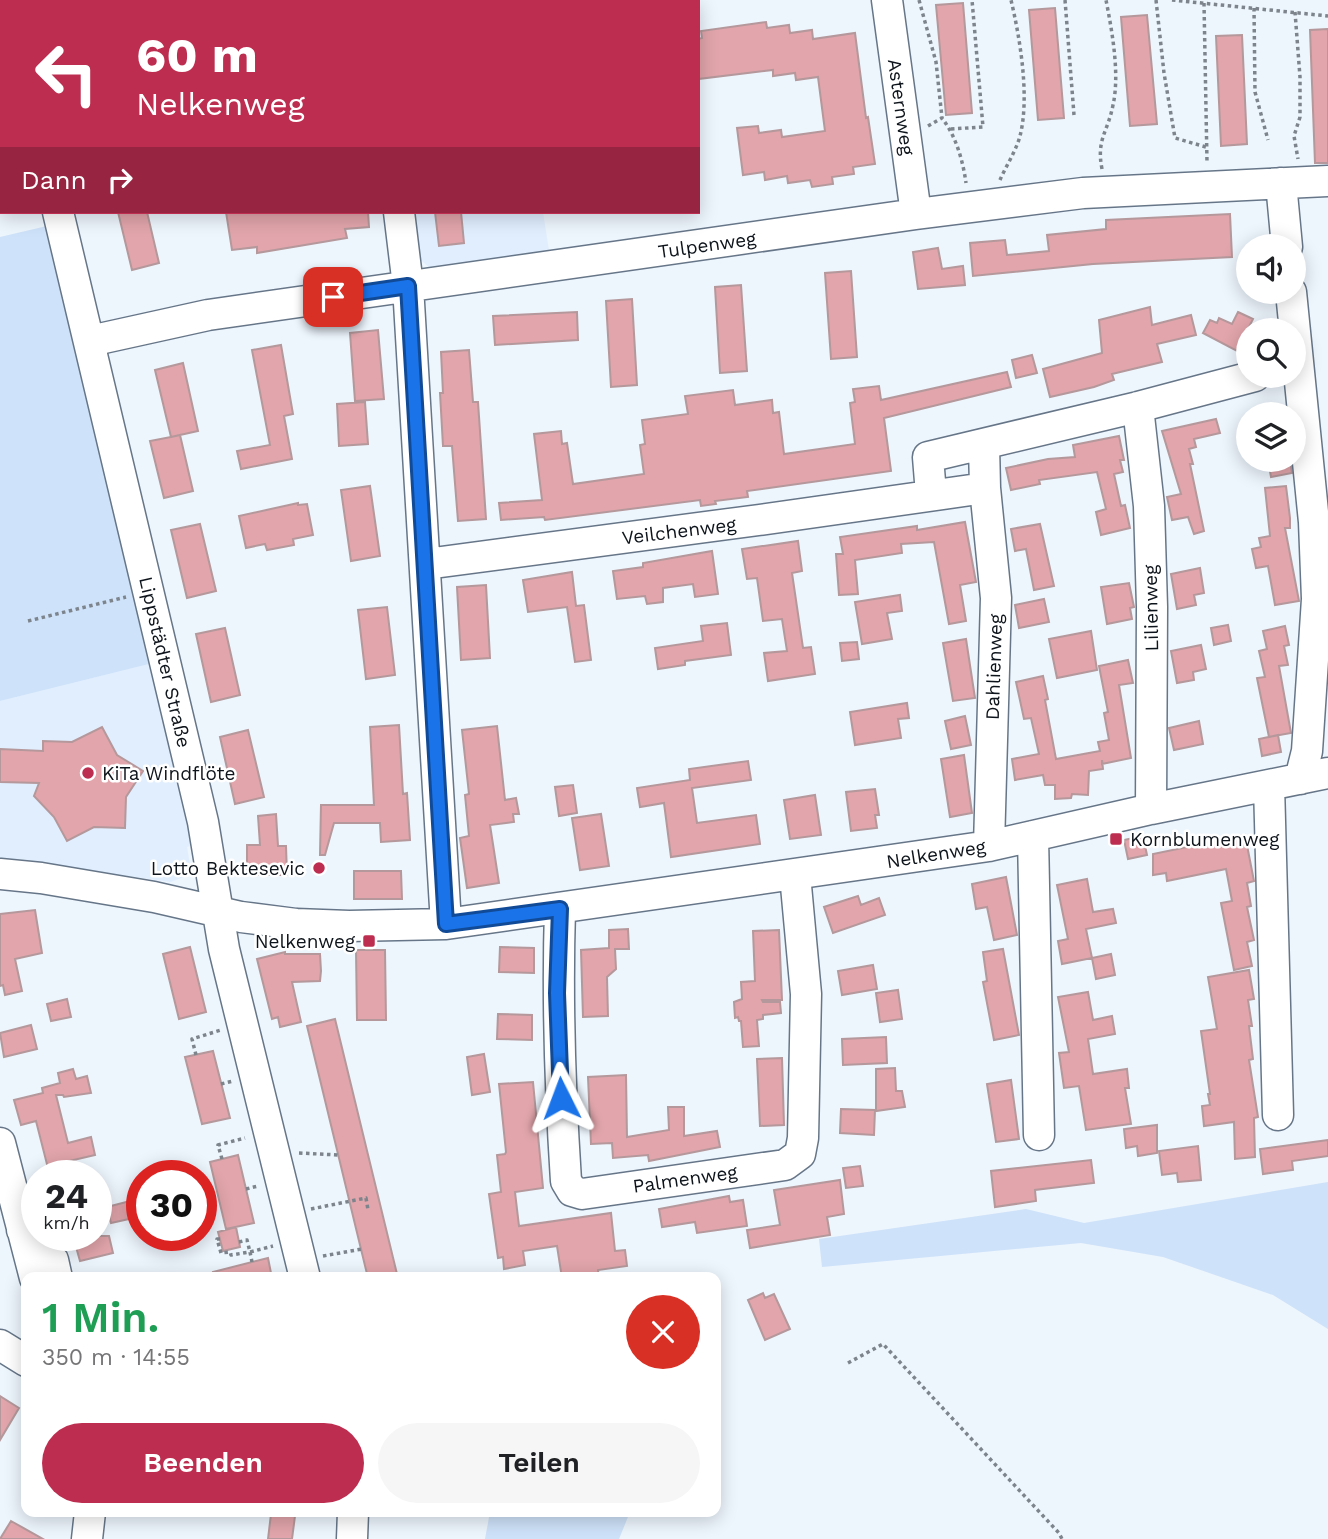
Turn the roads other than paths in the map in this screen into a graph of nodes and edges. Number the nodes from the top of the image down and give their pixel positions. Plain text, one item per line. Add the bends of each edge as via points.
1 (887, 0) edge
2 (1304, 182) edge
3 (58, 214) edge
4 (400, 214) edge
5 (916, 214) junction
6 (1290, 234) edge
7 (408, 286) junction
8 (90, 341) junction
9 (1236, 381) edge
10 (1299, 388) edge
11 (1138, 407) junction
12 (984, 445) junction
13 (985, 488) junction
14 (931, 494) junction
15 (426, 564) junction
16 (1314, 776) edge
17 (1269, 785) junction
18 (1152, 809) junction
19 (1033, 836) junction
20 (989, 846) junction
21 (0, 874) edge
22 (795, 875) junction
23 (560, 909) junction
24 (218, 911) junction
25 (446, 924) junction
26 (1278, 1115) dead end
27 (1039, 1135) dead end
28 (0, 1143) edge
29 (21, 1225) edge
30 (28, 1251) edge
31 (43, 1251) edge
32 (303, 1270) edge
33 (33, 1272) edge
34 (55, 1272) edge
35 (0, 1345) edge
36 (21, 1358) edge
37 (89, 1517) edge
38 (353, 1517) edge
39 (87, 1539) edge
40 (352, 1539) edge

1 - 5 street, Asternweg
2 - 5 street, Tulpenweg via 1106,192
2 - 6 street
3 - 8 street, Lippstädter Straße
4 - 7 street
5 - 7 street, Tulpenweg
7 - 8 street, Tulpenweg via 208,315
7 - 15 street
8 - 24 street, Lippstädter Straße via 203,822
9 - 11 street
10 - 16 street via 1314,522 1317,599 1307,751
11 - 12 street
11 - 18 street, Lilienweg via 1149,506
12 - 13 street
12 - 14 street via 928,457
13 - 14 street, Veilchenweg
13 - 20 street, Dahlienweg via 996,598
14 - 15 street, Veilchenweg
15 - 25 street
16 - 17 street, Nelkenweg
17 - 18 street, Nelkenweg
17 - 26 street
18 - 19 street, Nelkenweg
19 - 20 street, Nelkenweg
19 - 27 street
20 - 22 street, Nelkenweg
21 - 24 street, Nelkenweg
22 - 23 street, Nelkenweg
22 - 23 street, Palmenweg via 806,994 800,1154 785,1165 582,1194 572,1191 566,1181 557,1006
23 - 25 street, Nelkenweg
24 - 25 street, Nelkenweg via 296,924
24 - 32 street, Lippstädter Straße
28 - 29 street
30 - 33 street
31 - 34 street
35 - 36 street
37 - 39 street
38 - 40 street

